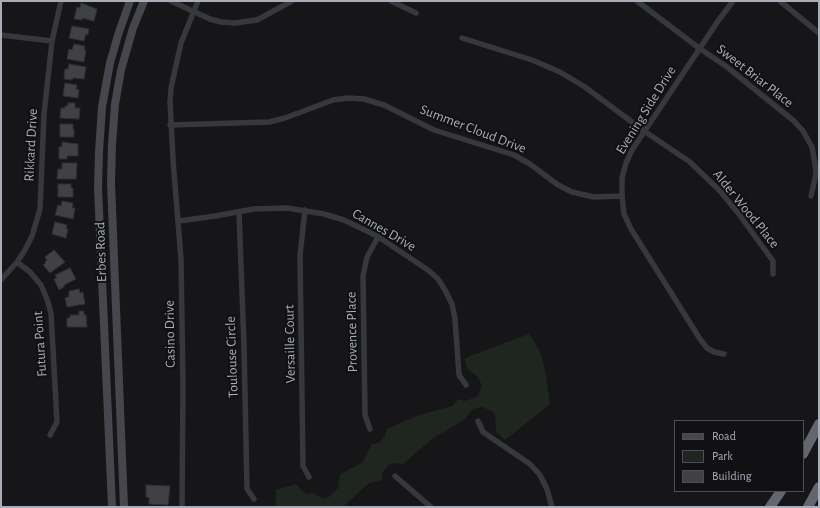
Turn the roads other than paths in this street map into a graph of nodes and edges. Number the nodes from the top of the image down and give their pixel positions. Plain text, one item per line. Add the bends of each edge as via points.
1 (61, 1) edge
2 (130, 1) edge
3 (144, 1) edge
4 (171, 1) edge
5 (198, 1) edge
6 (292, 1) edge
7 (391, 1) edge
8 (637, 1) edge
9 (733, 1) edge
10 (780, 1) edge
11 (194, 12) junction
12 (416, 13) dead end
13 (819, 33) edge
14 (1, 35) edge
15 (462, 38) dead end
16 (52, 41) junction
17 (699, 48) junction
18 (170, 125) junction
19 (644, 131) junction
20 (622, 196) junction
21 (811, 196) dead end
22 (304, 210) junction
23 (239, 212) junction
24 (179, 221) junction
25 (378, 237) junction
26 (17, 262) junction
27 (773, 274) dead end
28 (1, 280) edge
29 (724, 354) dead end
30 (466, 385) dead end
31 (478, 421) dead end
32 (819, 424) edge
33 (370, 429) dead end
34 (50, 435) dead end
35 (804, 452) edge
36 (395, 476) dead end
37 (309, 477) dead end
38 (819, 487) edge
39 (779, 492) edge
40 (254, 499) dead end
41 (112, 507) edge
42 (124, 507) edge
43 (182, 507) edge
44 (431, 507) edge
45 (552, 507) edge
46 (770, 507) edge
47 (808, 507) edge

1 - 16 street, Rikkard Drive
2 - 41 main road, Erbes Road via 110,63 102,107 98,152
3 - 42 main road, Erbes Road via 121,70 115,104 111,157
4 - 11 street
5 - 11 street, Casino Drive
6 - 11 street via 262,17 241,23 221,22
7 - 12 street
8 - 17 street, Sweet Briar Place
9 - 17 street, Evening Side Drive
10 - 13 street
11 - 18 street, Casino Drive via 181,43 173,75
14 - 16 street
15 - 19 street, Alder Wood Place via 532,60 560,72 585,87
16 - 26 street, Rikkard Drive via 44,114 40,209 32,236
17 - 19 street, Evening Side Drive
17 - 21 street, Sweet Briar Place via 727,67 803,131 812,147 816,164
18 - 20 street, Summer Cloud Drive via 268,122 332,100 364,99 384,105 434,130 514,155 572,192 594,197
18 - 24 street, Casino Drive
19 - 20 street, Evening Side Drive via 626,163 622,178
19 - 27 street, Alder Wood Place via 690,162 720,191 773,261
20 - 29 street, Evening Side Drive via 624,214 631,229 700,339 714,352
22 - 23 street, Cannes Drive via 271,208
22 - 25 street, Cannes Drive via 344,220
22 - 37 street, Versaille Court via 300,255 303,466
23 - 24 street, Cannes Drive
23 - 40 street, Toulouse Circle via 247,489
24 - 43 street, Casino Drive via 183,385
25 - 30 street, Cannes Drive via 428,270 445,290 452,304 455,319 459,375
25 - 33 street, Provence Place via 367,257 363,276 365,415
26 - 28 street, Rikkard Drive
26 - 34 street, Futura Point via 41,285 51,313 57,422
31 - 45 street via 483,432 530,464 540,475
32 - 35 highway
36 - 44 street
38 - 47 highway
39 - 46 highway

